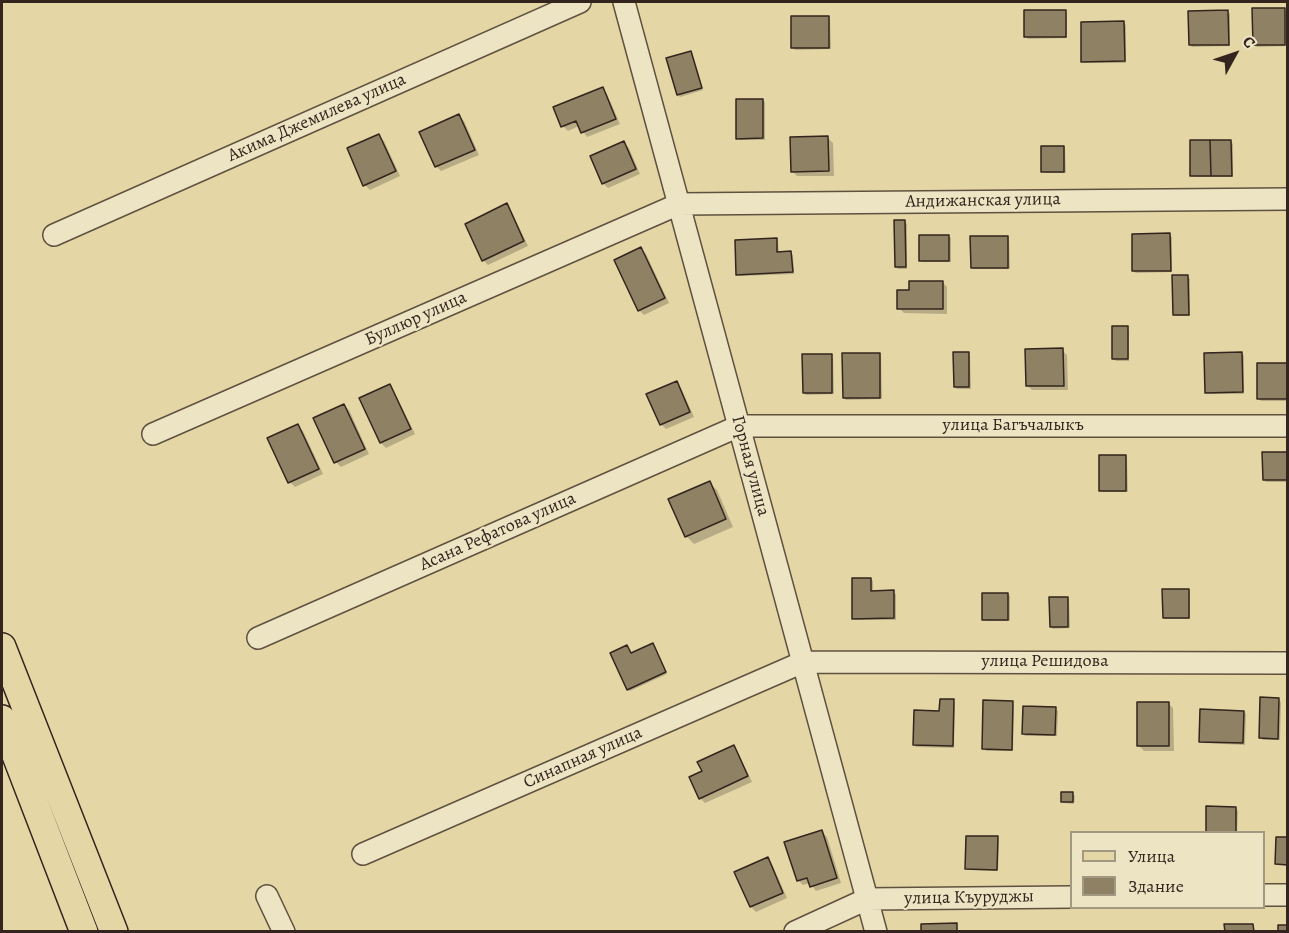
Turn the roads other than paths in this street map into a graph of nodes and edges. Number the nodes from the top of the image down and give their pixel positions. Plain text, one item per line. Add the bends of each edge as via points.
1 (580, 2) edge
2 (624, 2) edge
3 (1287, 199) edge
4 (679, 204) junction
5 (54, 235) dead end
6 (739, 426) junction
7 (1287, 426) edge
8 (153, 434) dead end
9 (258, 638) dead end
10 (2, 647) edge
11 (803, 662) junction
12 (1287, 663) edge
13 (2, 719) edge
14 (363, 854) dead end
15 (1265, 895) edge
16 (1287, 895) edge
17 (267, 896) dead end
18 (1070, 897) edge
19 (867, 899) junction
20 (84, 932) edge
21 (114, 932) edge
22 (284, 932) edge
23 (795, 932) edge
24 (876, 932) edge

1 - 5 street, Акима Джемилева улица
2 - 4 street, Горная улица
3 - 4 street, Андижанская улица
4 - 6 street, Горная улица
4 - 8 street, Буллюр улица
6 - 7 street, улица Багъчалыкъ
6 - 9 street, Асана Рефатова улица
6 - 11 street, Горная улица
10 - 21 main road
11 - 12 street, улица Решидова
11 - 14 street, Синапная улица
11 - 19 street, Горная улица
13 - 20 main road
15 - 16 street
17 - 22 street
18 - 19 street, улица Къуруджы
19 - 23 street
19 - 24 street, Горная улица

